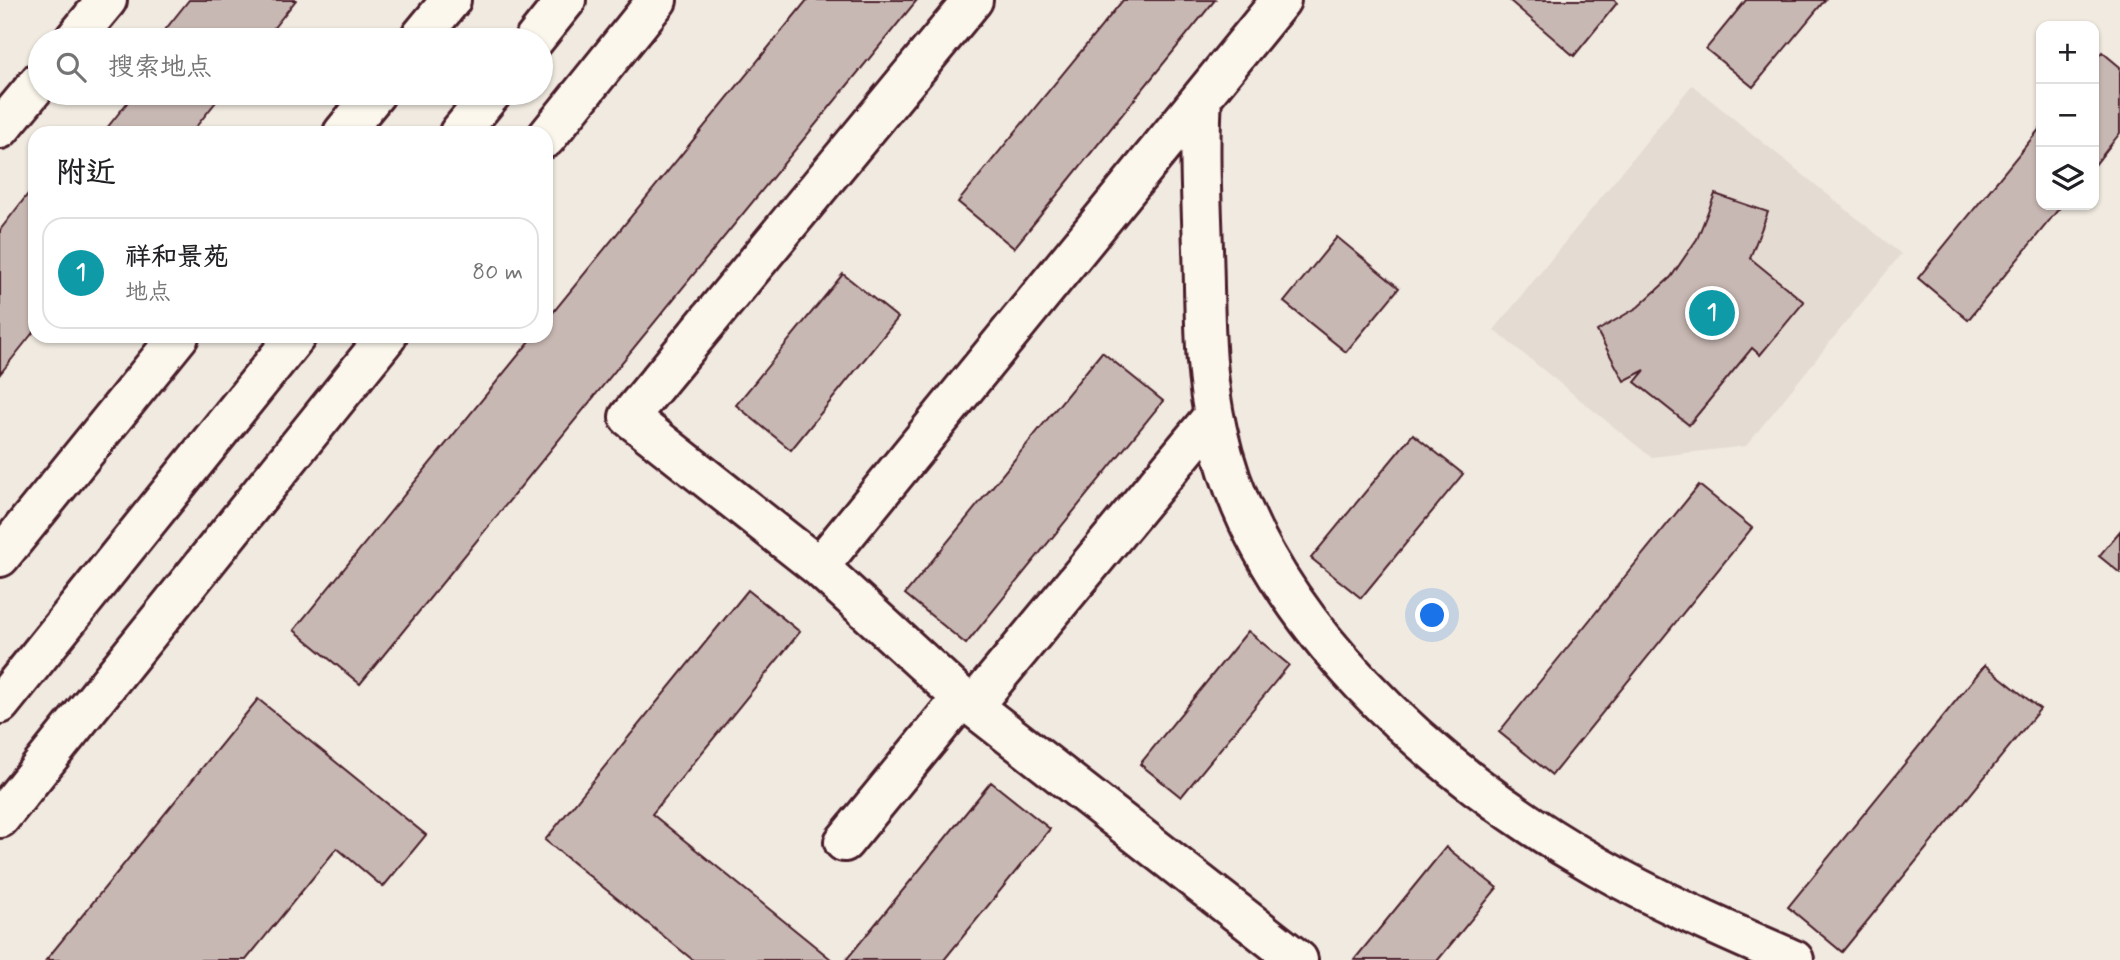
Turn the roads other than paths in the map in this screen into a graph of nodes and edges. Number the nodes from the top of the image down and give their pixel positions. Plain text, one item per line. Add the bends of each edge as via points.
1 (107, 0) edge
2 (451, 0) edge
3 (566, 0) edge
4 (657, 0) edge
5 (973, 0) edge
6 (1281, 0) edge
7 (84, 28) edge
8 (428, 28) edge
9 (544, 28) edge
10 (28, 95) edge
11 (1202, 97) junction
12 (366, 105) edge
13 (482, 105) edge
14 (349, 126) edge
15 (465, 126) edge
16 (0, 129) edge
17 (553, 129) edge
18 (173, 343) edge
19 (290, 343) edge
20 (381, 343) edge
21 (1214, 415) junction
22 (0, 557) edge
23 (819, 567) junction
24 (967, 702) junction
25 (0, 704) edge
26 (0, 818) edge
27 (844, 842) dead end
28 (1298, 960) edge
29 (1794, 960) edge

1 - 7 street
2 - 8 street
3 - 9 street
4 - 17 street
5 - 23 street via 629,417
6 - 11 street
10 - 16 street
11 - 21 street via 1198,163 1204,335
11 - 23 street
12 - 14 street
13 - 15 street
18 - 22 street
19 - 25 street
20 - 26 street
21 - 24 street
21 - 29 street via 1230,477 1276,575 1312,625 1396,715 1495,799 1566,847 1669,903
23 - 24 street
24 - 27 street
24 - 28 street

